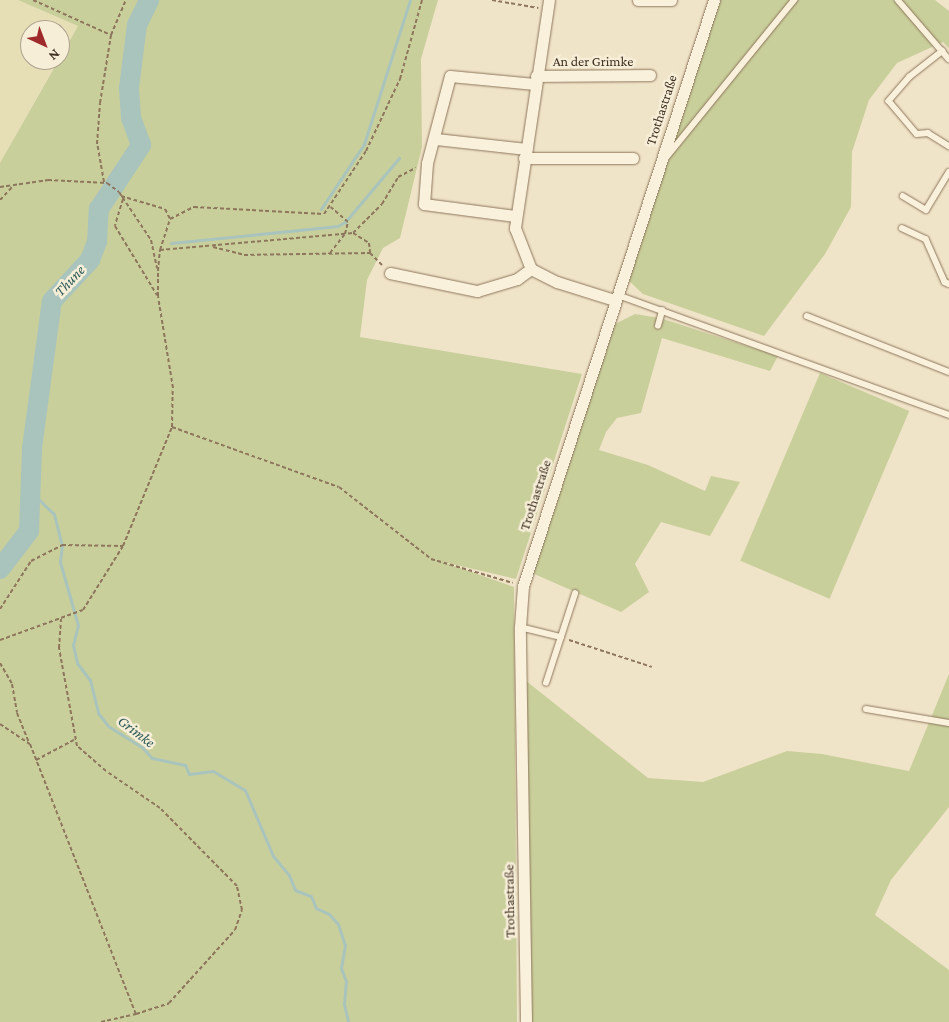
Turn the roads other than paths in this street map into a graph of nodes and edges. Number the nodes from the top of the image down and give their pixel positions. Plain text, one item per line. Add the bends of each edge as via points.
1 (638, 0) edge
2 (671, 0) edge
3 (714, 0) edge
4 (794, 0) edge
5 (898, 0) edge
6 (548, 5) edge
7 (943, 51) junction
8 (949, 59) edge
9 (650, 75) dead end
10 (536, 80) junction
11 (436, 139) junction
12 (949, 146) edge
13 (525, 154) junction
14 (633, 158) dead end
15 (658, 166) junction
16 (949, 172) edge
17 (903, 196) dead end
18 (515, 216) junction
19 (902, 228) dead end
20 (531, 270) junction
21 (390, 273) road end
22 (949, 284) edge
23 (615, 297) junction
24 (662, 311) junction
25 (807, 316) dead end
26 (658, 326) dead end
27 (949, 372) edge
28 (949, 415) edge
29 (575, 594) dead end
30 (520, 627) junction
31 (561, 637) junction
32 (546, 683) dead end
33 (866, 709) dead end
34 (949, 723) edge
35 (526, 1022) edge

1 - 2 street
3 - 15 street, Trothastraße
4 - 15 lane via 695,126
5 - 7 lane
6 - 10 street, An der Grimke
7 - 8 lane
7 - 12 lane via 910,77 889,101 917,134 928,133
9 - 10 street, An der Grimke
10 - 11 street, An der Grimke via 450,76
10 - 13 street, An der Grimke
11 - 13 street
11 - 18 street, An der Grimke via 427,164 424,204
13 - 14 street
13 - 18 street, An der Grimke
15 - 23 street, Trothastraße
16 - 17 lane via 926,210
18 - 20 street, An der Grimke via 520,244
19 - 22 lane via 926,239 945,282
20 - 21 street via 517,279 477,291
20 - 23 street via 557,282
23 - 24 lane
23 - 30 street, Trothastraße via 522,586
24 - 26 lane
24 - 28 lane
25 - 27 lane
29 - 31 lane
30 - 31 lane
30 - 35 street, Trothastraße
31 - 32 lane
33 - 34 lane

